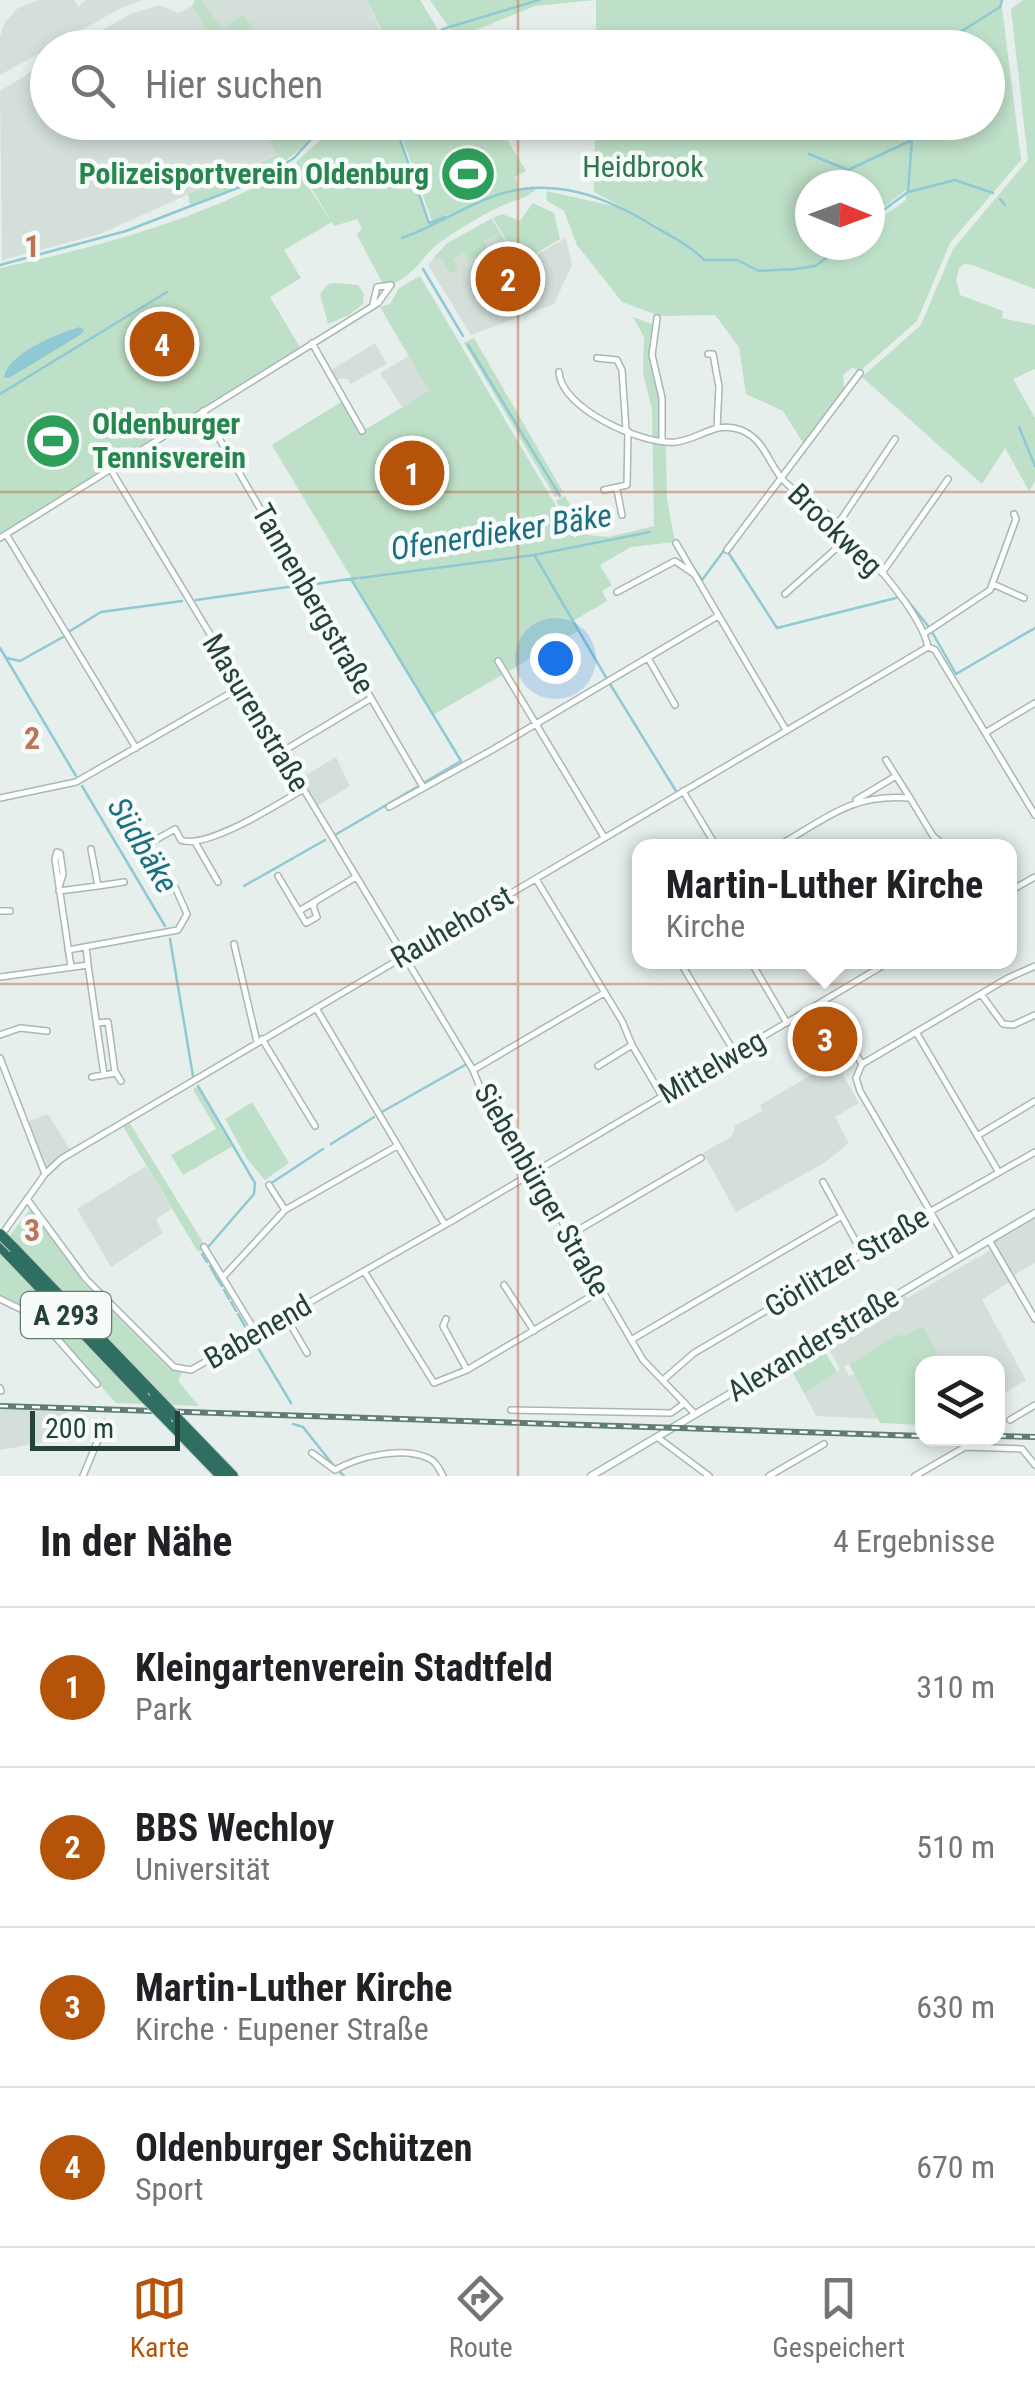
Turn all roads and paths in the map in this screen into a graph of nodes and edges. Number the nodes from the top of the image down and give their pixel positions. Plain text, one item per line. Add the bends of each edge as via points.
1 (372, 304) junction
2 (657, 318) dead end
3 (312, 344) junction
4 (708, 354) dead end
5 (598, 358) dead end
6 (558, 372) dead end
7 (860, 373) dead end
8 (203, 411) junction
9 (717, 428) junction
10 (362, 431) dead end
11 (627, 431) junction
12 (896, 439) dead end
13 (662, 441) junction
14 (111, 470) junction
15 (782, 479) junction
16 (948, 479) dead end
17 (604, 490) dead end
18 (617, 490) junction
19 (1014, 514) dead end
20 (622, 515) dead end
21 (838, 524) junction
22 (3, 536) edge
23 (849, 537) junction
24 (676, 544) dead end
25 (727, 550) dead end
26 (882, 574) junction
27 (697, 576) junction
28 (993, 584) junction
29 (617, 592) dead end
30 (785, 594) dead end
31 (1024, 598) dead end
32 (718, 616) junction
33 (925, 633) junction
34 (928, 647) junction
35 (648, 658) junction
36 (498, 661) dead end
37 (242, 687) junction
38 (370, 699) junction
39 (675, 704) dead end
40 (1035, 704) edge
41 (536, 723) junction
42 (786, 730) junction
43 (985, 733) junction
44 (136, 748) junction
45 (280, 753) junction
46 (886, 760) dead end
47 (896, 776) junction
48 (423, 787) junction
49 (302, 790) junction
50 (682, 792) junction
51 (0, 798) edge
52 (910, 798) junction
53 (854, 802) junction
54 (389, 806) dead end
55 (1035, 815) edge
56 (604, 837) junction
57 (712, 839) edge
58 (790, 839) edge
59 (936, 839) edge
60 (195, 842) junction
61 (92, 849) dead end
62 (134, 852) dead end
63 (278, 876) dead end
64 (356, 877) junction
65 (536, 878) junction
66 (124, 882) dead end
67 (218, 882) dead end
68 (98, 886) junction
69 (175, 887) dead end
70 (59, 889) junction
71 (316, 900) junction
72 (0, 911) edge
73 (10, 911) dead end
74 (299, 911) junction
75 (234, 944) dead end
76 (86, 948) junction
77 (68, 950) junction
78 (404, 955) junction
79 (88, 964) junction
80 (70, 966) junction
81 (1035, 966) edge
82 (684, 969) edge
83 (755, 969) edge
84 (877, 969) edge
85 (0, 977) edge
86 (605, 992) junction
87 (980, 994) junction
88 (823, 1001) junction
89 (316, 1008) junction
90 (1035, 1015) edge
91 (97, 1022) junction
92 (788, 1023) junction
93 (47, 1032) dead end
94 (916, 1032) junction
95 (0, 1035) edge
96 (259, 1040) junction
97 (632, 1045) junction
98 (735, 1053) junction
99 (0, 1058) edge
100 (862, 1064) junction
101 (598, 1066) dead end
102 (473, 1070) junction
103 (115, 1073) junction
104 (104, 1076) junction
105 (92, 1077) dead end
106 (121, 1081) dead end
107 (662, 1096) junction
108 (1035, 1101) edge
109 (315, 1126) dead end
110 (977, 1136) junction
111 (397, 1146) junction
112 (1035, 1152) edge
113 (701, 1158) dead end
114 (533, 1171) junction
115 (998, 1172) junction
116 (45, 1174) junction
117 (823, 1182) dead end
118 (268, 1185) dead end
119 (27, 1198) junction
120 (285, 1210) junction
121 (932, 1212) junction
122 (1035, 1213) edge
123 (842, 1216) junction
124 (445, 1225) junction
125 (0, 1235) edge
126 (568, 1236) junction
127 (989, 1240) junction
128 (0, 1246) edge
129 (204, 1247) dead end
130 (861, 1251) junction
131 (12, 1252) junction
132 (958, 1259) junction
133 (364, 1271) junction
134 (223, 1277) junction
135 (504, 1285) dead end
136 (600, 1291) junction
137 (0, 1299) edge
138 (286, 1317) junction
139 (446, 1319) dead end
140 (1035, 1319) edge
141 (534, 1331) junction
142 (257, 1334) junction
143 (631, 1340) junction
144 (307, 1354) dead end
145 (467, 1370) junction
146 (663, 1380) junction
147 (97, 1384) dead end
148 (686, 1402) junction
149 (1035, 1404) edge
150 (511, 1410) dead end
151 (695, 1414) junction
152 (171, 1418) junction
153 (1010, 1420) dead end
154 (105, 1424) dead end
155 (657, 1437) junction
156 (824, 1444) dead end
157 (312, 1453) dead end
158 (1035, 1465) edge
159 (82, 1476) edge
160 (221, 1476) edge
161 (233, 1476) edge
162 (444, 1476) edge
163 (591, 1476) edge
164 (709, 1476) edge
165 (769, 1476) edge
166 (915, 1476) edge

1 - 1 street via 382,299 391,284 377,286
1 - 3 street
2 - 13 street via 652,355
3 - 8 street
3 - 10 street
4 - 9 street via 717,368
5 - 11 street via 617,360 622,370
6 - 11 street via 566,394
7 - 15 street
8 - 14 street
8 - 38 street, Tannenbergstraße
9 - 13 street
9 - 15 street, Brookweg via 756,439
11 - 13 street
11 - 18 street via 628,486
12 - 21 street
14 - 22 street
14 - 37 street, Masurenstraße
15 - 21 street, Brookweg
15 - 25 street
16 - 26 street
17 - 18 street
18 - 20 street
19 - 28 street
21 - 23 street, Brookweg
22 - 44 street
23 - 26 street, Brookweg
23 - 30 street
24 - 27 street
26 - 33 street, Brookweg
27 - 29 street via 675,561
27 - 32 street
28 - 31 street
28 - 33 street
32 - 35 street
32 - 42 street
33 - 34 street, Brookweg
34 - 42 street, Rauhehorst
34 - 43 street, Brookweg
35 - 39 street
35 - 41 street
36 - 41 street
37 - 44 street
37 - 45 street, Masurenstraße
38 - 45 street
38 - 48 street, Tannenbergstraße
40 - 43 street
41 - 48 street
41 - 56 street
42 - 50 street, Rauhehorst
43 - 55 street, Brookweg
44 - 51 street via 76,782
45 - 49 street, Masurenstraße
46 - 47 street
47 - 52 street
47 - 53 street
48 - 54 street
49 - 60 street
49 - 64 street, Masurenstraße
50 - 56 street, Rauhehorst
50 - 57 street
52 - 53 street
52 - 59 street
53 - 58 street
56 - 65 street, Rauhehorst
60 - 62 street via 181,840 175,829
60 - 67 street
61 - 68 street
63 - 74 street
64 - 71 street
64 - 78 street, Masurenstraße
65 - 78 street, Rauhehorst
65 - 86 street
66 - 68 street
68 - 70 street
69 - 76 street via 187,914 178,930
70 - 70 street via 63,874 57,852 54,854
70 - 77 street
71 - 74 street
71 - 74 street via 318,916 306,923
72 - 73 street
75 - 96 street
76 - 77 street
76 - 79 street
77 - 80 street
78 - 89 street, Rauhehorst
78 - 102 street, Siebenbürger Straße
79 - 80 street
79 - 91 street
80 - 85 street
81 - 87 street
82 - 98 street
83 - 92 street
84 - 88 street, Mittelweg
86 - 97 street
86 - 102 street
87 - 90 street via 1002,1024
87 - 94 street
88 - 92 street, Mittelweg
88 - 100 street
89 - 96 street, Rauhehorst
89 - 111 street
91 - 103 street via 108,1022
91 - 104 street
92 - 98 street, Mittelweg
93 - 95 street via 20,1028
94 - 100 street
94 - 110 street
96 - 109 street
96 - 116 street, Rauhehorst
97 - 101 street
97 - 107 street
98 - 107 street, Mittelweg
99 - 116 street
100 - 121 street via 860,1091
102 - 114 street, Siebenbürger Straße
103 - 104 street
103 - 106 street
104 - 105 street
107 - 114 street, Mittelweg
108 - 110 street
110 - 115 street
111 - 120 street
111 - 124 street
112 - 115 street, Görlitzer Straße
113 - 126 street
114 - 124 street, Babenend
114 - 126 street, Siebenbürger Straße
115 - 121 street, Görlitzer Straße
116 - 119 street, Rauhehorst
117 - 123 street
118 - 120 street
119 - 125 street, Rauhehorst
119 - 142 street, Babenend via 86,1279 174,1367 191,1370
120 - 134 street
121 - 130 street, Görlitzer Straße
121 - 132 street
122 - 127 main road, Alexanderstraße
123 - 130 street
123 - 143 street
124 - 133 street, Babenend
125 - 131 highway, A 293, bridge
126 - 136 street, Siebenbürger Straße
127 - 132 main road, Alexanderstraße
127 - 140 street
128 - 131 highway, A 293
129 - 134 street
130 - 146 street, Görlitzer Straße via 680,1362
131 - 152 highway, A 293, bridge
132 - 151 main road, Alexanderstraße
133 - 138 street, Babenend
133 - 145 street via 429,1380 442,1383
134 - 142 street
135 - 141 street
136 - 141 street
136 - 143 street, Siebenbürger Straße
137 - 147 street via 39,1318
138 - 142 street, Babenend
138 - 144 street
139 - 145 street via 443,1326
141 - 145 street
143 - 146 street, Siebenbürger Straße
146 - 148 street, Siebenbürger Straße
148 - 150 street via 671,1413
148 - 151 street, Siebenbürger Straße
149 - 153 street
151 - 155 main road, Alexanderstraße
152 - 160 highway, A 293
152 - 161 highway, A 293
154 - 159 street
155 - 163 main road, Alexanderstraße
155 - 164 street
156 - 165 street
157 - 162 street via 334,1470 371,1456 412,1455 432,1460
158 - 166 street via 1022,1449 965,1447

